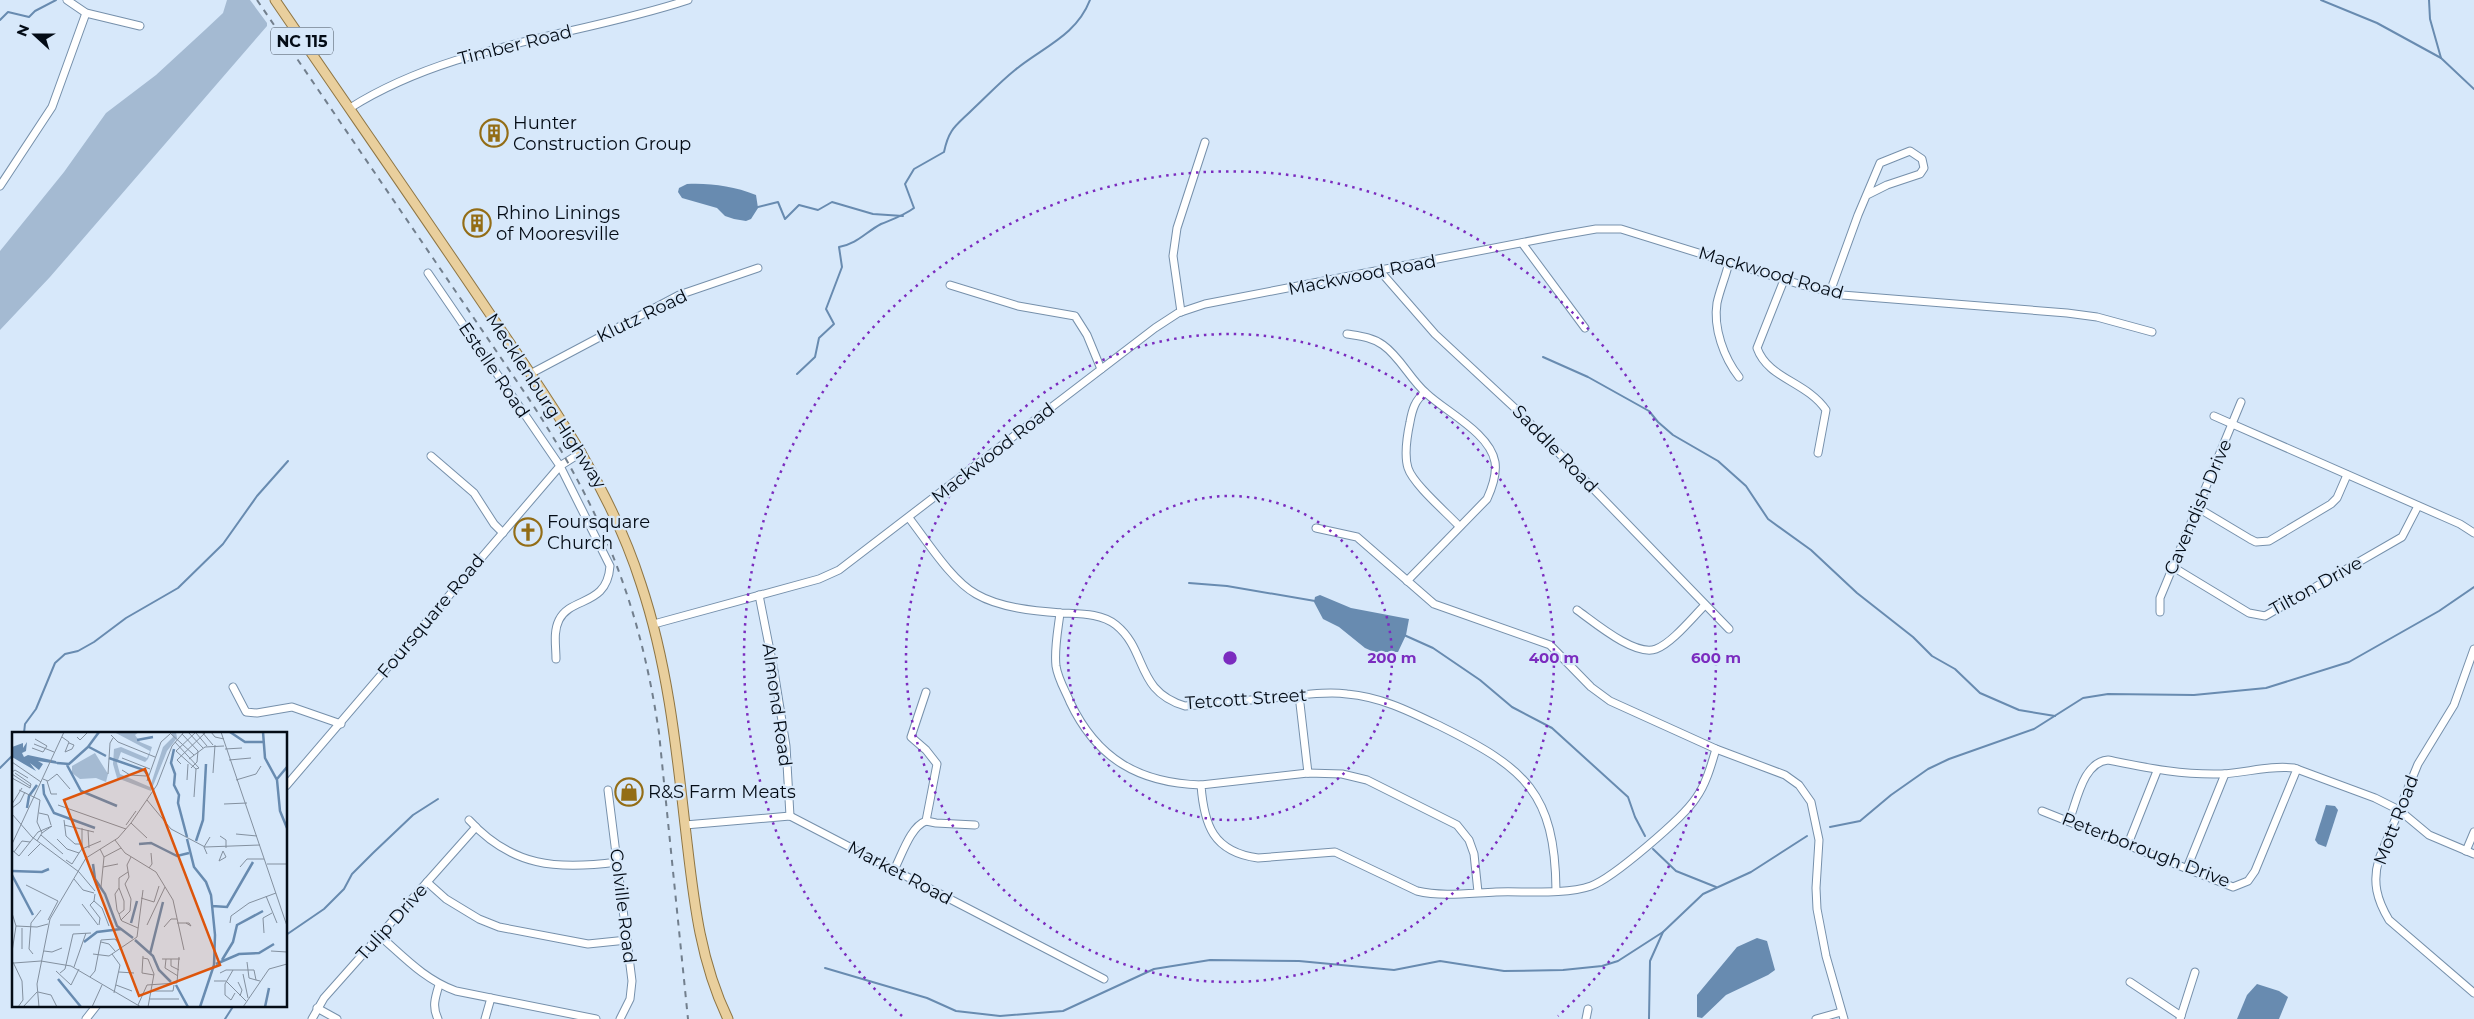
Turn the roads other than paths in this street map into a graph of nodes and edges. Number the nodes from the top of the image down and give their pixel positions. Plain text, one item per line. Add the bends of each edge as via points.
1 (67, 0) edge
2 (275, 0) edge
3 (688, 0) edge
4 (86, 13) junction
5 (140, 26) dead end
6 (350, 108) junction
7 (1205, 142) dead end
8 (0, 186) edge
9 (1867, 195) junction
10 (1522, 243) junction
11 (1729, 262) junction
12 (758, 268) dead end
13 (1380, 271) junction
14 (428, 273) dead end
15 (1784, 280) junction
16 (950, 285) dead end
17 (1830, 292) junction
18 (1181, 312) junction
19 (1585, 328) dead end
20 (2152, 332) dead end
21 (1347, 334) dead end
22 (1101, 369) junction
23 (530, 374) junction
24 (1739, 377) dead end
25 (1425, 393) junction
26 (2241, 402) dead end
27 (2214, 416) dead end
28 (2232, 424) junction
29 (582, 452) junction
30 (1818, 453) dead end
31 (431, 456) dead end
32 (560, 466) junction
33 (2347, 475) junction
34 (2418, 506) junction
35 (2198, 508) junction
36 (909, 518) junction
37 (1459, 526) junction
38 (1316, 528) dead end
39 (503, 532) junction
40 (2474, 533) edge
41 (2173, 568) junction
42 (1407, 581) junction
43 (759, 595) junction
44 (1705, 605) junction
45 (1577, 610) dead end
46 (2160, 612) dead end
47 (1060, 613) junction
48 (654, 624) junction
49 (1729, 630) dead end
50 (2474, 649) edge
51 (556, 659) dead end
52 (233, 687) dead end
53 (926, 692) dead end
54 (1299, 695) junction
55 (341, 724) junction
56 (1716, 749) junction
57 (2297, 769) junction
58 (2157, 771) junction
59 (1308, 773) junction
60 (2224, 774) junction
61 (288, 784) edge
62 (1201, 785) junction
63 (608, 790) dead end
64 (2399, 810) junction
65 (2042, 811) dead end
66 (790, 816) junction
67 (470, 820) dead end
68 (926, 821) junction
69 (2069, 821) junction
70 (685, 825) junction
71 (975, 825) dead end
72 (476, 828) junction
73 (2474, 832) edge
74 (2128, 844) junction
75 (2466, 851) junction
76 (2474, 854) edge
77 (617, 862) junction
78 (2187, 868) junction
79 (894, 870) junction
80 (427, 882) junction
81 (1556, 890) junction
82 (1478, 892) junction
83 (380, 936) junction
84 (626, 940) junction
85 (2195, 972) dead end
86 (1104, 979) dead end
87 (2130, 982) dead end
88 (439, 985) junction
89 (2474, 993) edge
90 (491, 998) junction
91 (96, 1006) edge
92 (317, 1008) junction
93 (1588, 1008) dead end
94 (560, 1015) edge
95 (1843, 1015) edge
96 (2180, 1018) edge
97 (86, 1019) edge
98 (312, 1019) edge
99 (337, 1019) edge
100 (438, 1019) edge
101 (485, 1019) edge
102 (596, 1019) edge
103 (620, 1019) edge
104 (728, 1019) edge
105 (1586, 1019) edge
106 (1816, 1019) edge

1 - 4 street
2 - 6 main road, NC 115
3 - 6 street, Timber Road via 430,67 389,84
4 - 5 street
4 - 8 street via 52,107
6 - 23 main road, Mecklenburg Highway / NC 115
7 - 18 street via 1177,228 1172,256
9 - 9 street via 1920,174 1924,168 1922,159 1910,151 1880,163
9 - 17 street
10 - 11 street, Mackwood Road via 1596,229 1621,229
10 - 13 street, Mackwood Road
10 - 19 street
11 - 15 street, Mackwood Road
11 - 24 street via 1717,304 1718,330 1731,367
12 - 23 street, Klutz Road via 679,295
13 - 18 street, Mackwood Road via 1206,304
13 - 44 street, Saddle Road via 1429,328 1519,412
14 - 32 street, Estelle Road
15 - 17 street, Mackwood Road
15 - 30 street via 1757,348 1761,359 1775,372 1804,387 1826,410
16 - 22 street via 1018,306 1075,316
17 - 20 street, Mackwood Road via 2067,313 2097,317
18 - 22 street, Mackwood Road
21 - 25 street via 1365,336 1383,345
22 - 36 street, Mackwood Road
23 - 29 main road, Mecklenburg Highway / NC 115
25 - 37 street via 1412,412 1407,439 1408,468 1414,479
25 - 37 street via 1469,426 1488,446 1494,462 1494,485 1487,499
26 - 28 street, Cavendish Drive
27 - 28 street
28 - 33 street
28 - 35 street, Cavendish Drive
29 - 32 street, Foursquare Road
29 - 48 main road, Mecklenburg Highway / NC 115 via 611,504 628,544
31 - 39 street via 474,493
32 - 39 street, Foursquare Road
32 - 51 street, Estelle Road via 610,566 605,585 599,592 560,618 555,631
33 - 34 street
33 - 35 street via 2331,504 2268,541 2256,542
34 - 40 street
34 - 41 street, Tilton Drive via 2402,537 2265,616 2249,613
35 - 41 street, Cavendish Drive
36 - 43 street, Mackwood Road via 840,570
36 - 47 street, Tetcott Street via 951,573 978,595 1001,604
37 - 42 street
38 - 42 street via 1357,537
39 - 55 street, Foursquare Road
41 - 46 street, Cavendish Drive via 2160,598
42 - 56 street via 1434,604 1550,645 1591,687 1610,701
43 - 48 street, Mackwood Road
43 - 66 street, Almond Road via 786,746
44 - 45 street via 1666,644 1654,650 1626,643
44 - 49 street, Saddle Road
47 - 54 street, Tetcott Street via 1098,616 1117,626 1153,687 1173,702 1185,706
47 - 62 street via 1056,649 1058,675 1074,711 1092,739 1114,760 1139,774 1166,782
48 - 70 main road, Mecklenburg Highway / NC 115 via 665,672
50 - 64 street, Mott Road via 2454,705 2418,764
52 - 55 street via 246,712 292,707
53 - 68 street via 911,737 937,764
54 - 59 street
54 - 81 street, Tetcott Street via 1346,694 1388,702 1462,737 1508,764 1524,780 1545,813 1552,838
55 - 61 street, Foursquare Road
56 - 81 street via 1696,798 1673,822 1602,881 1590,886
56 - 95 street via 1785,775 1799,785 1811,802 1819,840 1816,909
57 - 60 street via 2270,766
57 - 64 street
57 - 78 street, Peterborough Drive via 2255,872 2248,881 2233,887
58 - 60 street
58 - 69 street via 2101,760 2088,773
58 - 74 street
59 - 62 street
59 - 82 street via 1342,774 1367,780 1457,825 1469,840 1474,854
60 - 78 street
62 - 82 street via 1206,823 1218,840 1235,853 1258,858 1335,852 1416,891 1430,894
63 - 77 street, Colville Road
64 - 75 street via 2429,835
64 - 89 street, Mott Road via 2377,865 2375,889 2380,905 2389,920
65 - 69 street, Peterborough Drive
66 - 70 street
66 - 79 street, Market Road
67 - 72 street
68 - 71 street
68 - 79 street via 920,823
69 - 74 street, Peterborough Drive
70 - 104 main road, Mecklenburg Highway / NC 115 via 694,909 717,995
72 - 77 street via 498,846 523,858 573,867
72 - 80 street, Tulip Drive
73 - 75 street
74 - 78 street, Peterborough Drive
75 - 76 street
77 - 84 street, Colville Road
79 - 86 street, Market Road
80 - 83 street, Tulip Drive
80 - 84 street via 446,899 499,927 588,944
81 - 82 street
83 - 88 street
83 - 92 street, Tulip Drive
84 - 103 street, Colville Road via 632,989
85 - 96 street
87 - 96 street
88 - 90 street via 456,992
88 - 100 street via 434,1001
90 - 94 street
90 - 101 street
91 - 97 street
92 - 98 street, Tulip Drive
92 - 99 street
93 - 105 street
94 - 102 street
95 - 106 street

